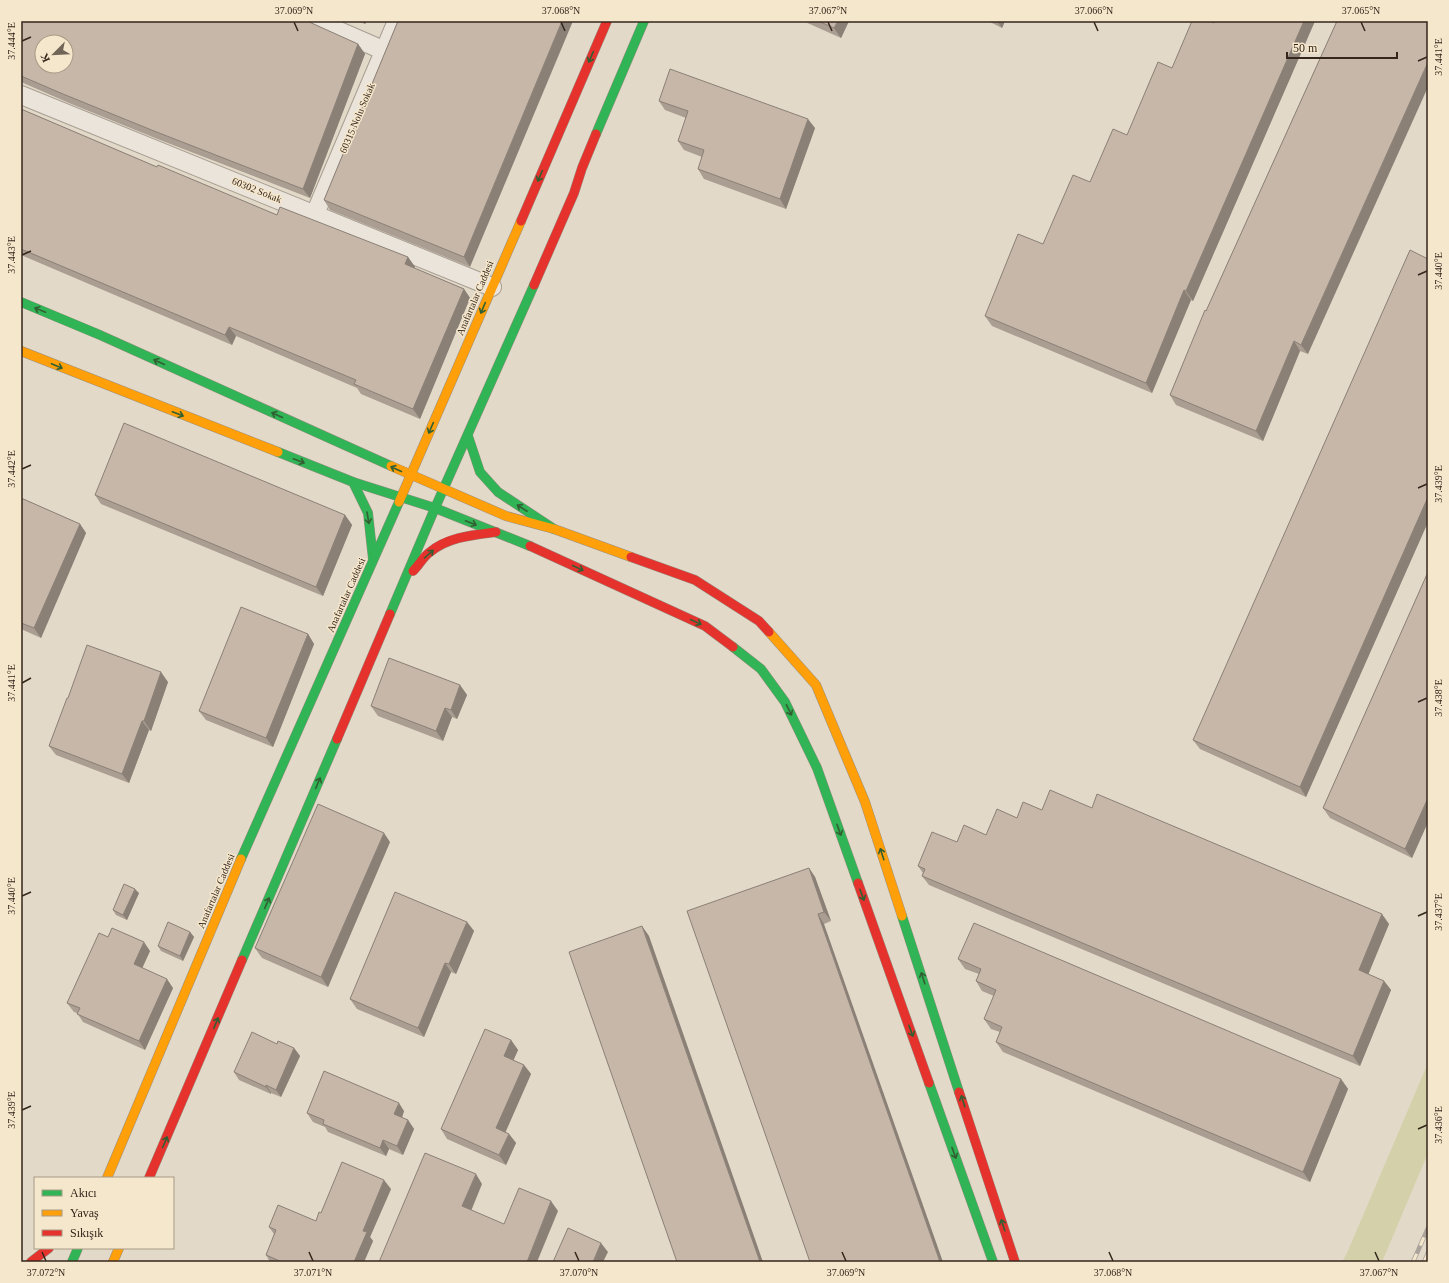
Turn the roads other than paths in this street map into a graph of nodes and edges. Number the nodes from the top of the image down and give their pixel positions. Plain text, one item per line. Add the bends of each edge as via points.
1 (316, 21) edge
2 (397, 21) edge
3 (607, 21) edge
4 (644, 21) edge
5 (385, 51) junction
6 (21, 95) edge
7 (315, 214) junction
8 (492, 287) junction
9 (21, 302) edge
10 (21, 351) edge
11 (468, 436) junction
12 (411, 476) junction
13 (353, 482) junction
14 (444, 490) junction
15 (400, 498) junction
16 (435, 508) junction
17 (554, 529) junction
18 (496, 532) junction
19 (373, 562) junction
20 (403, 583) junction
21 (107, 1177) edge
22 (150, 1177) edge
23 (48, 1249) edge
24 (78, 1249) edge
25 (119, 1249) edge
26 (31, 1262) edge
27 (72, 1262) edge
28 (113, 1262) edge
29 (993, 1262) edge
30 (1015, 1262) edge

1 - 5 street
2 - 5 street, 60315 Nolu Sokak
3 -> 8 main road, Anafartalar Caddesi
4 - 11 main road via 582,168 574,193
5 - 7 street, 60315 Nolu Sokak
6 - 7 street, 60302 Sokak
7 - 8 street, 60302 Sokak
8 -> 12 main road, Anafartalar Caddesi
12 -> 9 main road via 100,335
10 -> 13 main road
11 - 14 main road
17 -> 11 main road via 498,492 480,472
12 - 14 main road
12 - 15 main road, Anafartalar Caddesi
13 - 15 main road
13 -> 19 main road via 368,514
14 - 16 main road
14 - 17 main road via 506,516
15 - 16 main road
15 - 19 main road, Anafartalar Caddesi
16 -> 18 main road
16 - 20 main road
30 -> 17 main road via 865,802 816,685 758,621 695,580
20 -> 18 main road via 430,552 450,541
18 -> 29 main road via 705,626 761,669 785,702 817,768
19 - 21 main road, Anafartalar Caddesi via 256,824
22 -> 20 main road
23 - 26 main road
24 - 27 main road
25 - 28 main road

